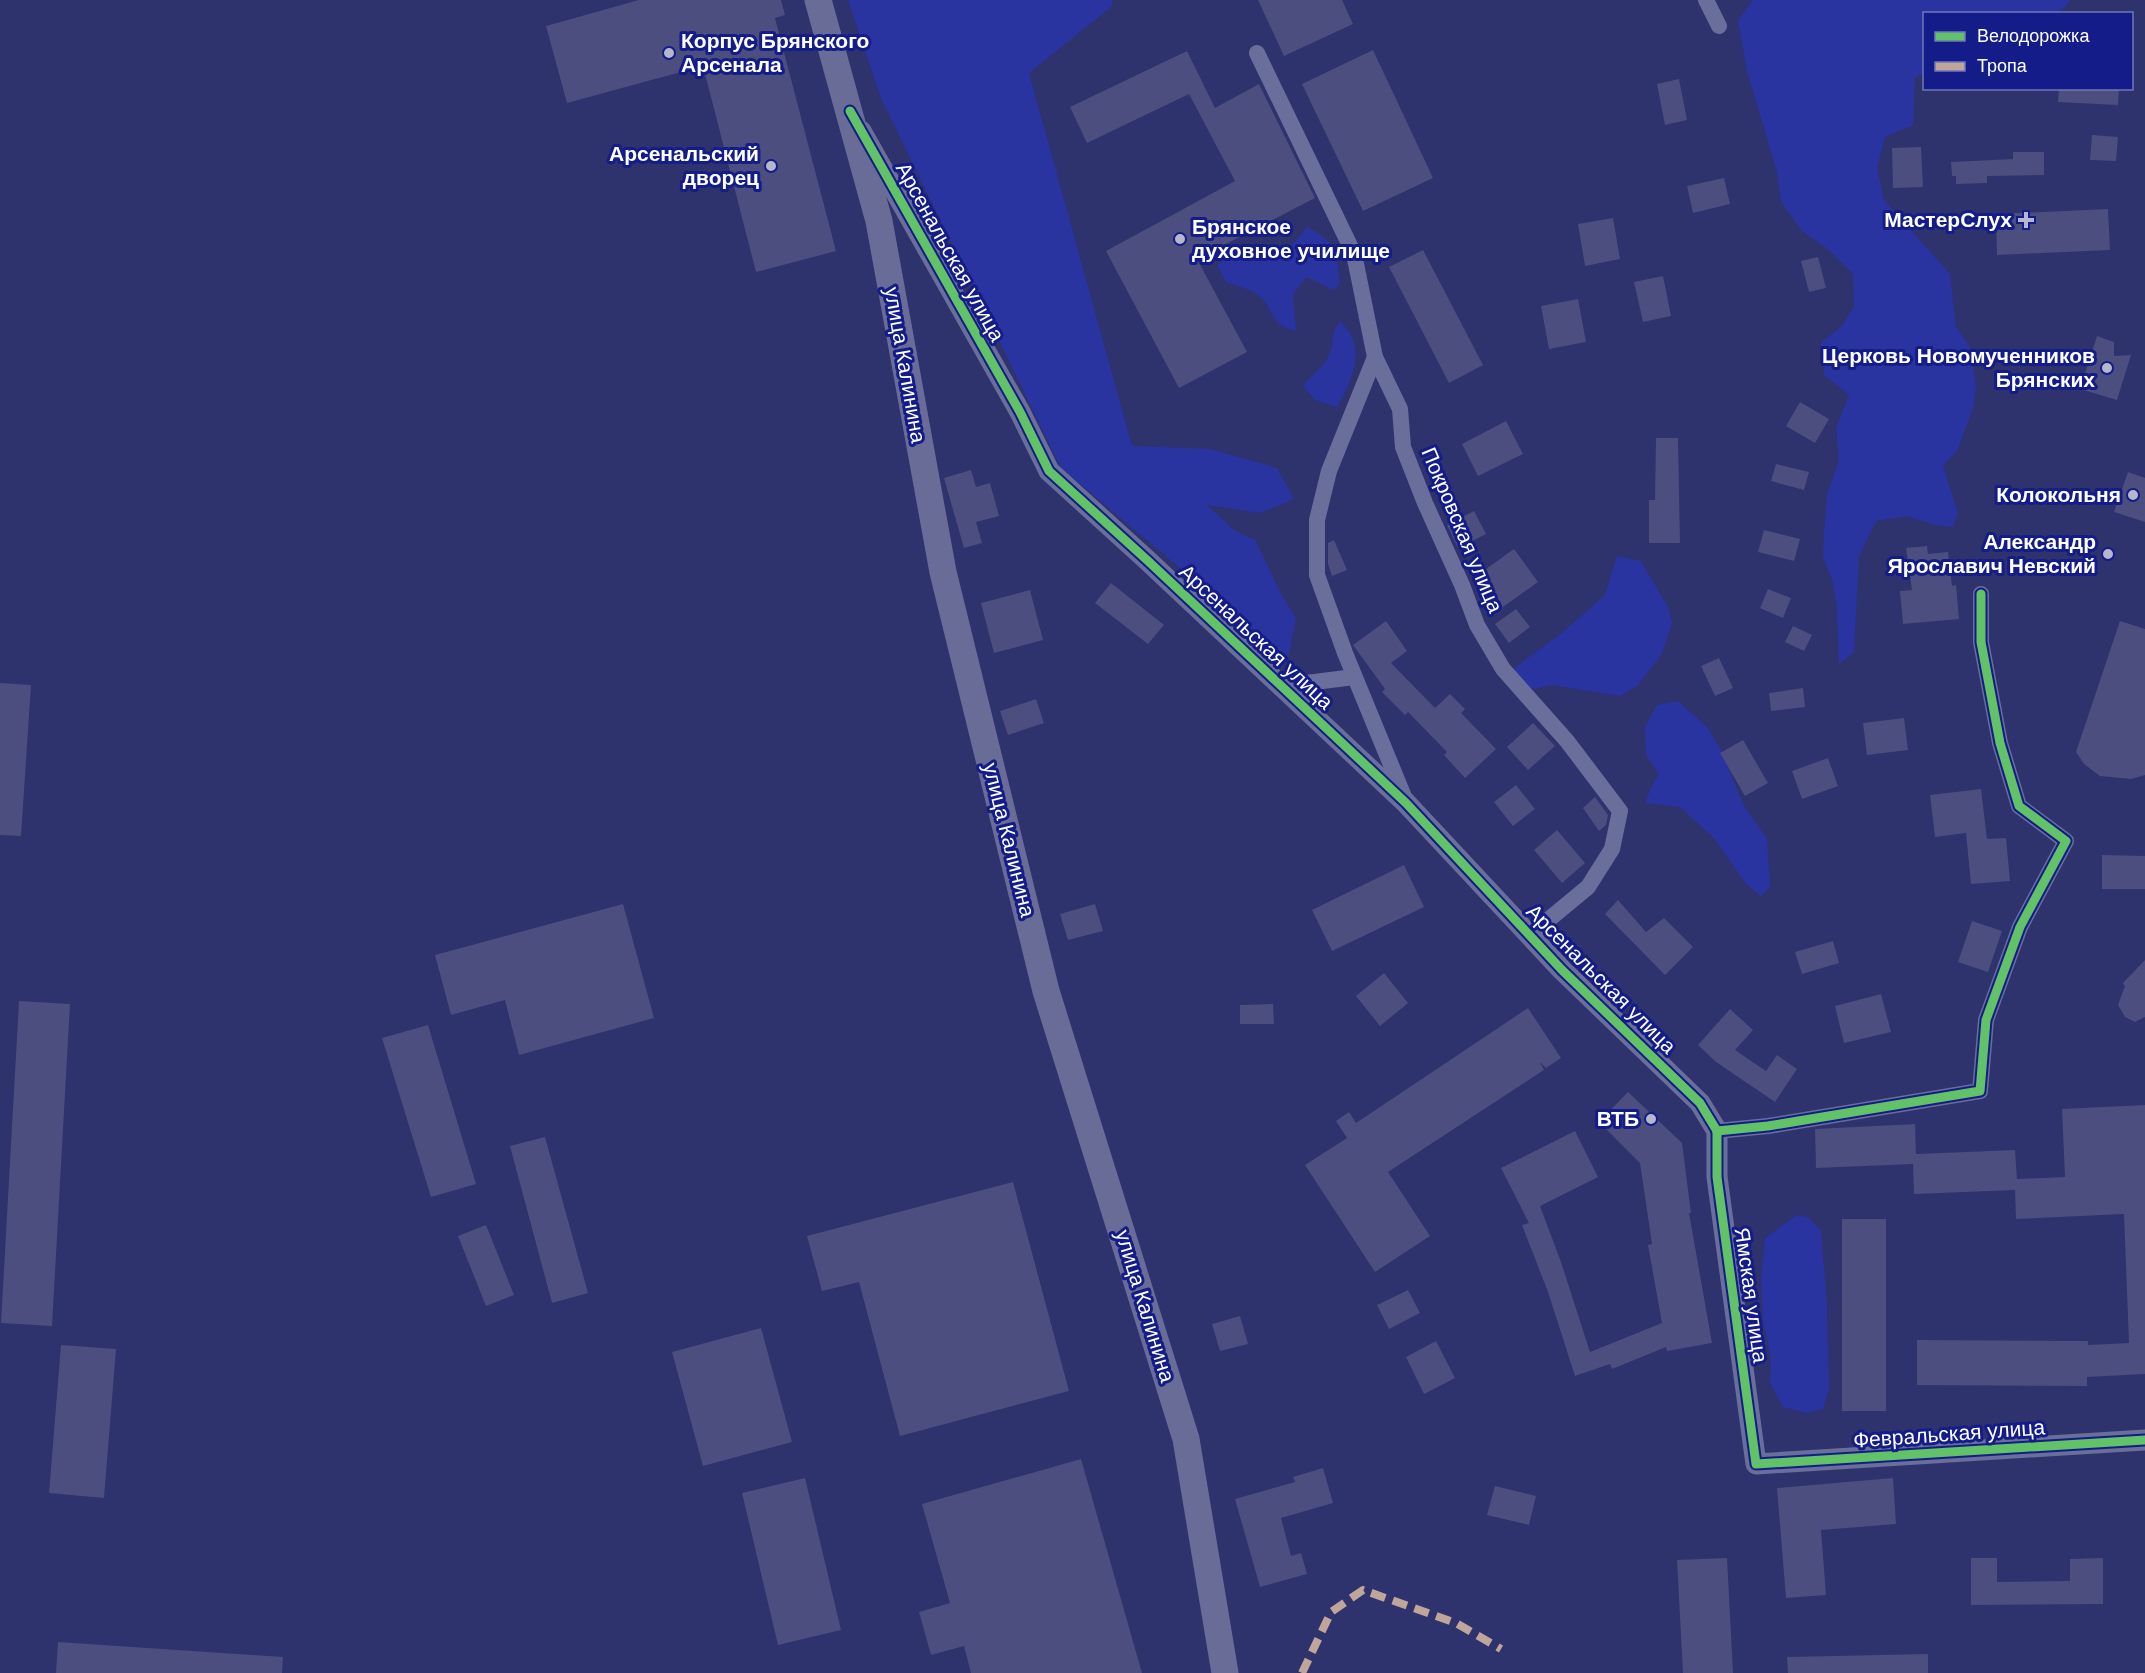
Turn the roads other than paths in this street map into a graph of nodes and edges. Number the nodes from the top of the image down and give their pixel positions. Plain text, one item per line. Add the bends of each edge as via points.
1 (818, 0) edge
2 (1706, 0) edge
3 (1719, 26) dead end
4 (1257, 53) dead end
5 (850, 111) junction
6 (1375, 357) junction
7 (1981, 594) dead end
8 (1354, 677) junction
9 (1283, 686) junction
10 (1407, 803) junction
11 (1530, 935) junction
12 (1717, 1131) junction
13 (2145, 1440) edge
14 (1756, 1464) joint
15 (1225, 1673) edge

1 - 5 main road, улица Калинина
2 - 3 street
4 - 6 street, Покровская улица via 1354,254
5 - 9 street, Арсенальская улица via 1020,412 1049,471
5 - 15 main road, улица Калинина via 879,221 943,572 1046,991 1186,1439
6 - 8 street via 1329,471 1317,520 1317,575
6 - 11 street, Покровская улица via 1400,409 1403,447 1477,626 1503,669 1567,741 1620,811 1612,849 1588,886
7 - 12 street via 1981,642 2000,743 2019,806 2066,841 2020,927 1986,1020 1980,1091
8 - 9 street
8 - 10 street
9 - 10 street, Арсенальская улица
10 - 11 street, Арсенальская улица
11 - 12 street, Арсенальская улица via 1700,1103
12 - 14 street, Ямская улица via 1717,1177
13 - 14 street, Февральская улица

